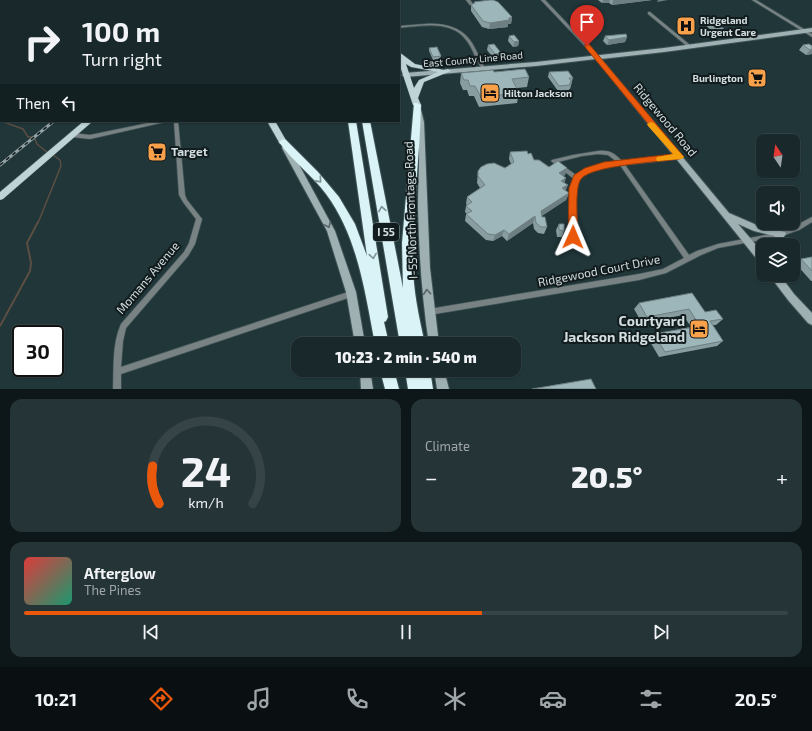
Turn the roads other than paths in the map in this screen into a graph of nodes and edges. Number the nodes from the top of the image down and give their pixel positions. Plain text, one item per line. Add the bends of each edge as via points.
1 (468, 0) edge
2 (544, 0) edge
3 (754, 0) edge
4 (471, 4) edge
5 (649, 13) dead end
6 (400, 27) edge
7 (810, 33) edge
8 (689, 46) junction
9 (400, 56) edge
10 (598, 59) junction
11 (483, 68) junction
12 (445, 71) junction
13 (402, 75) edge
14 (416, 101) junction
15 (88, 122) edge
16 (160, 122) edge
17 (176, 122) edge
18 (272, 122) edge
19 (352, 122) edge
20 (366, 122) edge
21 (72, 135) junction
22 (283, 142) junction
23 (679, 157) junction
24 (621, 163) junction
25 (577, 179) junction
26 (0, 197) edge
27 (726, 214) junction
28 (812, 218) edge
29 (782, 234) junction
30 (573, 237) dead end
31 (778, 238) edge
32 (748, 241) junction
33 (756, 251) edge
34 (688, 259) junction
35 (779, 282) edge
36 (351, 294) junction
37 (429, 312) junction
38 (812, 320) edge
39 (359, 337) edge
40 (380, 337) edge
41 (385, 337) edge
42 (406, 337) edge
43 (417, 337) edge
44 (433, 337) edge
45 (117, 372) junction
46 (366, 377) edge
47 (390, 377) edge
48 (413, 377) edge
49 (423, 377) edge
50 (440, 377) edge
51 (118, 388) edge
52 (367, 389) edge
53 (392, 389) edge
54 (415, 389) edge
55 (426, 389) edge
56 (442, 389) edge

1 - 4 street
2 - 10 street, Ridgewood Road
3 - 7 street
5 - 8 street
6 - 11 street via 437,25 456,30 465,35
7 - 8 street, East County Line Road
7 - 10 street, East County Line Road via 652,56
8 - 10 street, East County Line Road
9 - 12 main road via 413,66
9 - 13 main road, I-55 North Frontage Road
10 - 11 street, East County Line Road
10 - 23 street, Ridgewood Road
11 - 12 street, East County Line Road
12 - 13 street, East County Line Road
12 - 14 main road via 418,85
13 - 14 main road, I-55 North Frontage Road
37 -> 14 street, I-55 North Frontage Road via 424,248 421,122
14 - 43 highway via 416,149 411,186 407,264
15 - 21 main road
16 - 21 street via 90,137
17 - 45 street, Momans Avenue via 182,195 199,219 192,244 186,254 123,326
18 - 22 main road
19 -> 41 highway, I 55
42 -> 20 highway, I 55
21 - 26 main road
22 -> 36 street via 331,231
22 -> 40 highway via 322,183 341,208 355,238
23 - 24 street
23 - 27 street, Ridgewood Road
24 - 25 street via 588,170
24 - 25 street via 607,152 554,161
24 - 34 street
25 - 30 street via 573,188
27 - 29 street via 748,226
27 - 32 street, Ridgewood Road
28 - 29 street, Ridgewood Court Drive
29 - 31 street
29 - 32 street, Ridgewood Court Drive
32 - 33 street, Ridgewood Road
32 - 34 street, Ridgewood Court Drive via 718,246
34 - 37 street, Ridgewood Court Drive via 664,272
35 - 38 street
36 - 39 street
36 - 45 street
37 - 44 street, I-55 North Frontage Road
45 - 51 street, Momans Avenue
46 - 52 street
47 - 53 highway
48 - 54 highway
49 - 55 highway
50 - 56 street

